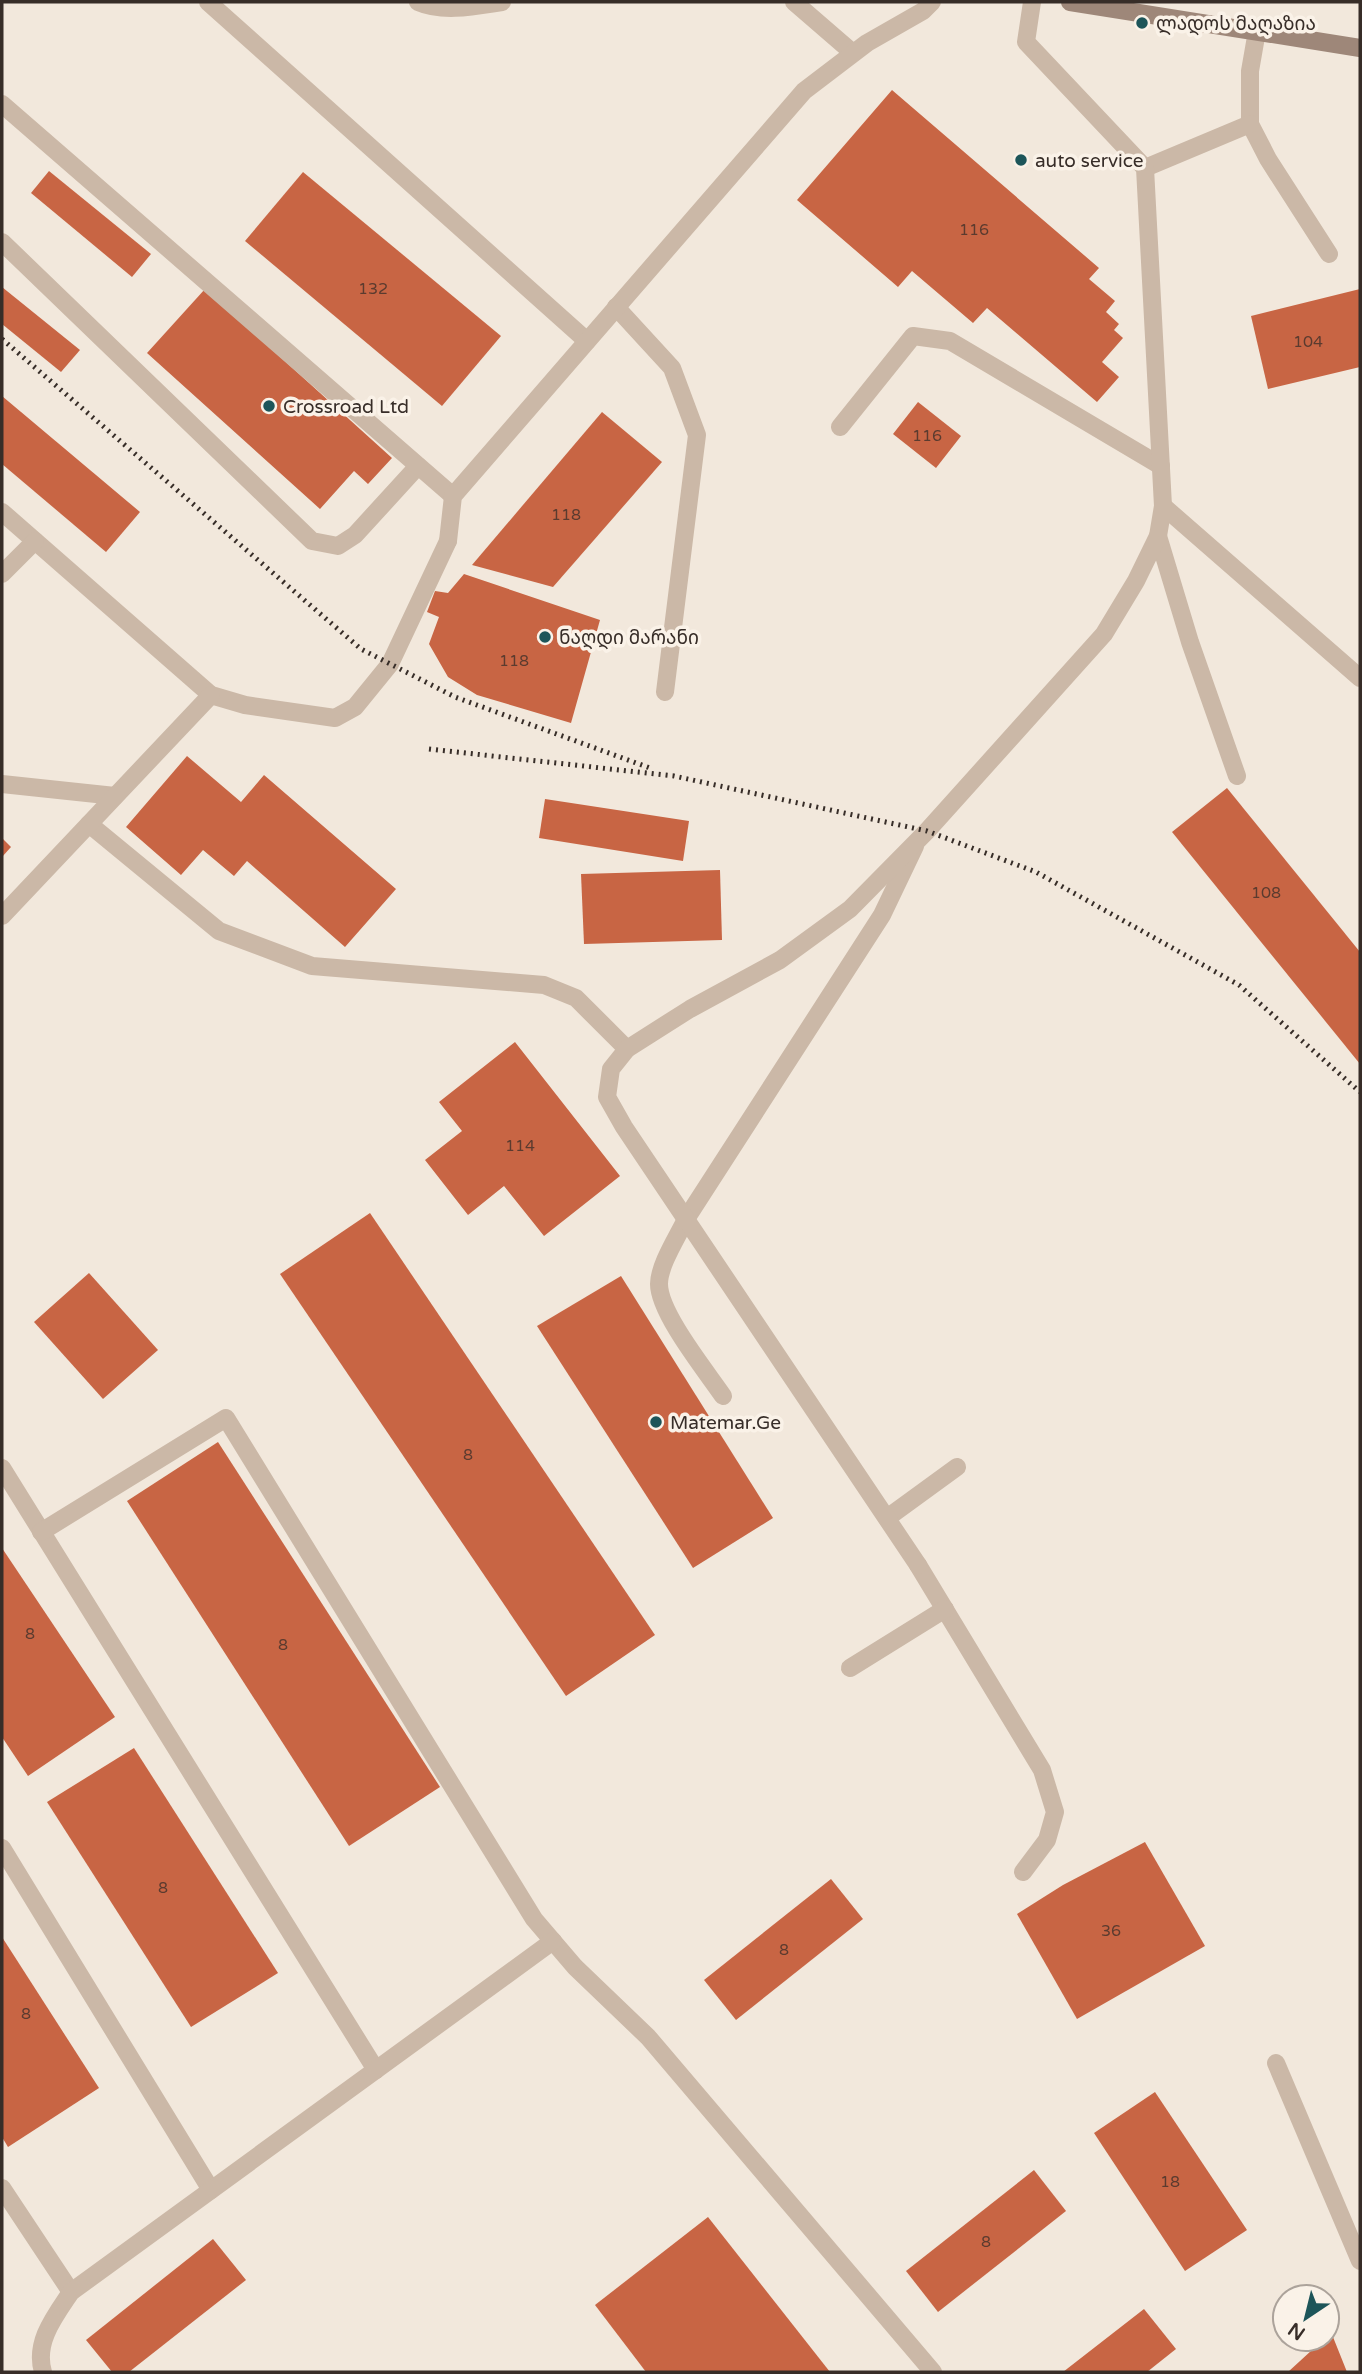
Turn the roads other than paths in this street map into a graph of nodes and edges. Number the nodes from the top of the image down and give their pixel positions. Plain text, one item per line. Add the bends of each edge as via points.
1 (208, 2) edge
2 (418, 2) edge
3 (502, 2) edge
4 (794, 2) edge
5 (932, 2) edge
6 (1032, 2) edge
7 (1070, 2) edge
8 (1257, 31) junction
9 (1360, 48) edge
10 (853, 53) junction
11 (2, 104) edge
12 (1250, 124) junction
13 (1145, 168) junction
14 (2, 242) edge
15 (1329, 254) dead end
16 (616, 307) junction
17 (587, 341) junction
18 (840, 427) dead end
19 (418, 466) junction
20 (1161, 466) junction
21 (453, 496) junction
22 (1163, 506) junction
23 (2, 512) edge
24 (1158, 536) junction
25 (35, 541) junction
26 (2, 574) edge
27 (1360, 678) edge
28 (665, 692) dead end
29 (211, 695) junction
30 (1237, 776) dead end
31 (2, 784) edge
32 (115, 796) junction
33 (89, 824) junction
34 (918, 839) junction
35 (2, 916) edge
36 (627, 1049) junction
37 (686, 1219) junction
38 (723, 1396) dead end
39 (957, 1467) dead end
40 (2, 1468) edge
41 (887, 1518) junction
42 (41, 1532) junction
43 (945, 1609) junction
44 (850, 1668) dead end
45 (2, 1848) edge
46 (1023, 1872) dead end
47 (553, 1941) junction
48 (1276, 2063) dead end
49 (376, 2070) junction
50 (2, 2188) edge
51 (211, 2190) junction
52 (1360, 2261) edge
53 (71, 2292) junction
54 (43, 2372) edge
55 (933, 2372) edge

1 - 17 street
2 - 3 street via 430,7 472,7
4 - 10 street
5 - 10 street
6 - 13 street via 1026,42
7 - 8 street
8 - 9 street
8 - 12 street via 1250,71
10 - 16 street via 804,91
11 - 19 street
12 - 13 street
12 - 15 street
13 - 20 street
14 - 19 street via 312,541 338,546 355,535
16 - 17 street
16 - 28 street via 672,368 697,435
17 - 21 street
18 - 20 street via 913,336 950,341
19 - 21 street
20 - 22 street
21 - 29 street via 448,541 390,664 355,707 335,718 245,705
22 - 24 street
22 - 27 street
23 - 25 street
24 - 30 street
24 - 34 street via 1104,634
25 - 26 street
25 - 29 street
29 - 32 street
31 - 32 street
32 - 33 street
33 - 35 street
33 - 36 street via 219,931 312,966 544,985 576,998
34 - 36 street via 850,909 780,960
34 - 37 street via 882,915
36 - 37 street via 611,1069 607,1097
37 - 38 street via 659,1283 663,1307
37 - 41 street
39 - 41 street
40 - 42 street
41 - 43 street
42 - 47 street via 226,1418 534,1919
42 - 49 street
43 - 44 street
43 - 46 street via 1042,1770 1052,1801 1055,1812 1047,1840
45 - 51 street
47 - 49 street
47 - 55 street via 648,2037
48 - 52 street
49 - 51 street
50 - 53 street
51 - 53 street
53 - 54 street via 46,2329 40,2362

